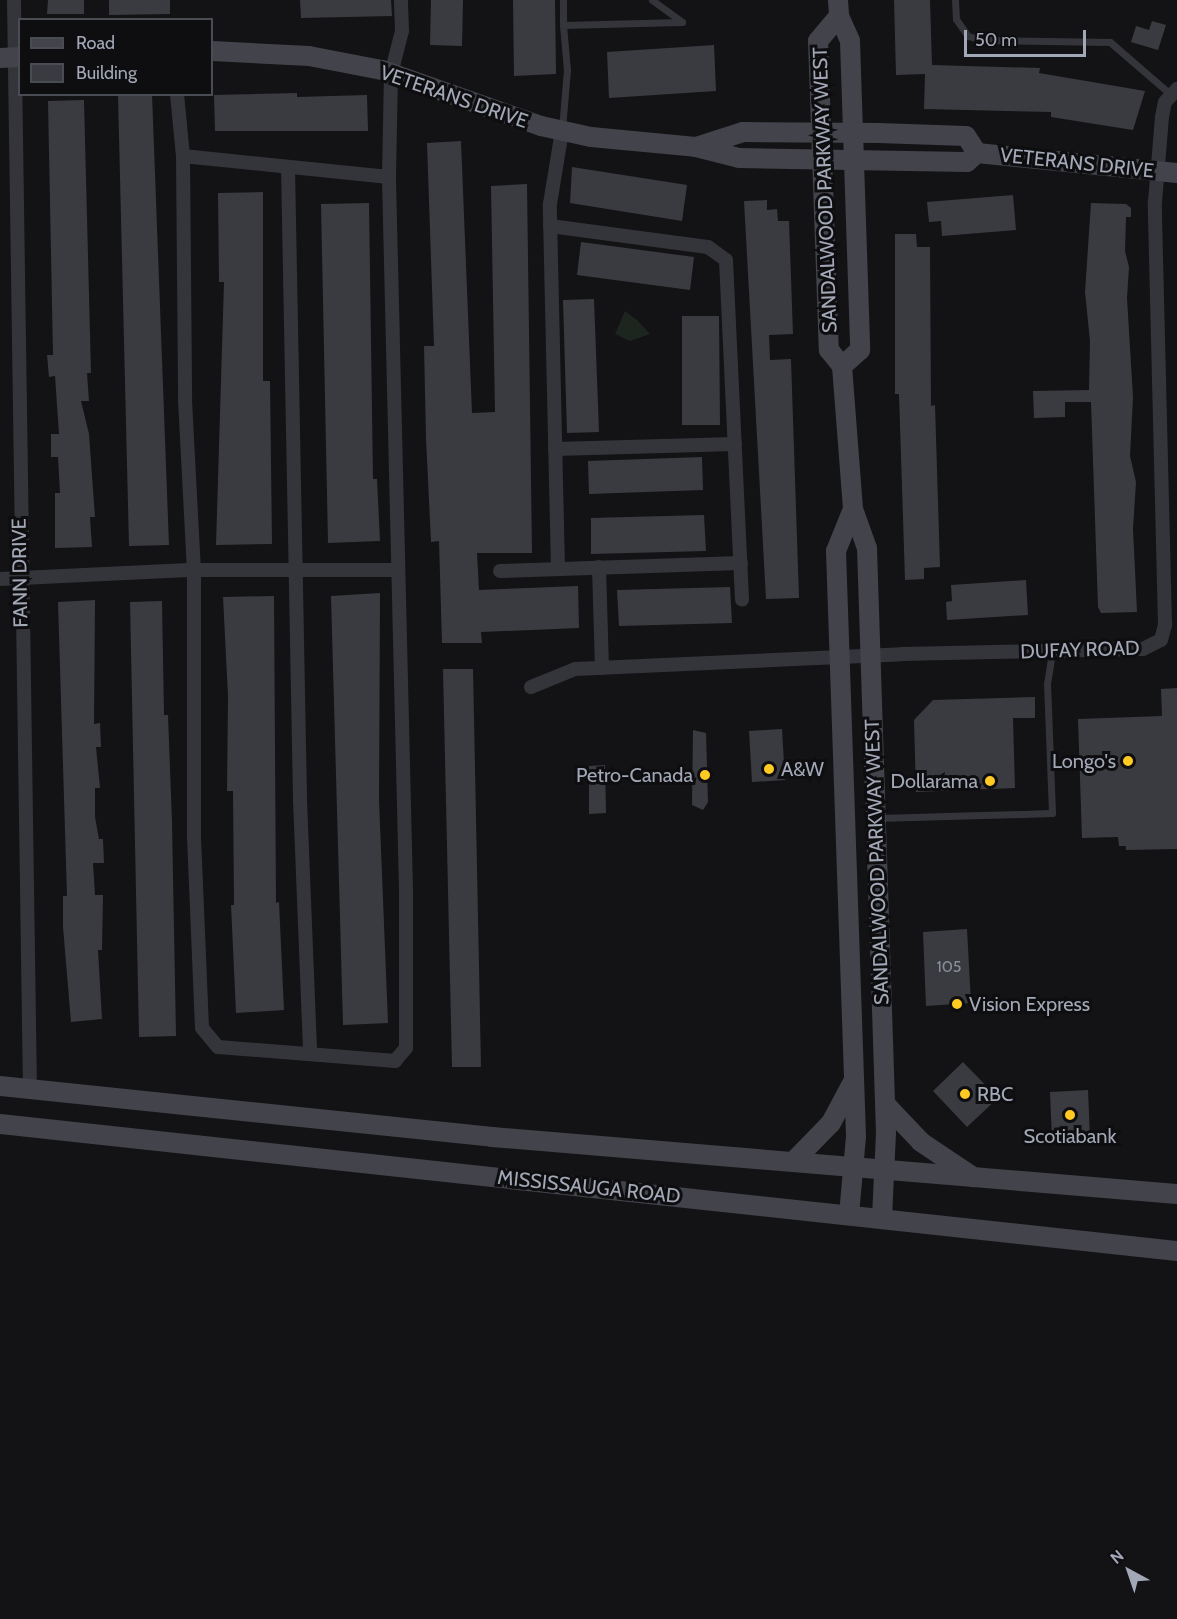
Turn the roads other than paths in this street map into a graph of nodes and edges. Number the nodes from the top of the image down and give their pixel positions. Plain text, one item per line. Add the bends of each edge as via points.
1 (14, 0) edge
2 (401, 0) edge
3 (563, 0) edge
4 (652, 0) edge
5 (955, 0) edge
6 (838, 8) edge
7 (563, 25) junction
8 (213, 51) edge
9 (12, 57) edge
10 (391, 74) junction
11 (1174, 92) edge
12 (177, 96) edge
13 (562, 131) junction
14 (822, 132) junction
15 (853, 133) junction
16 (696, 147) junction
17 (977, 153) junction
18 (183, 156) junction
19 (823, 159) junction
20 (854, 160) junction
21 (288, 167) junction
22 (1156, 171) junction
23 (1177, 174) edge
24 (389, 177) junction
25 (550, 226) junction
26 (842, 366) junction
27 (735, 444) junction
28 (555, 449) junction
29 (853, 508) junction
30 (741, 562) junction
31 (599, 567) junction
32 (558, 569) junction
33 (194, 570) junction
34 (398, 570) junction
35 (500, 571) dead end
36 (296, 572) junction
37 (0, 579) edge
38 (20, 579) junction
39 (742, 600) dead end
40 (1052, 652) junction
41 (870, 656) junction
42 (841, 658) junction
43 (602, 668) junction
44 (531, 687) dead end
45 (876, 818) junction
46 (310, 1054) junction
47 (854, 1080) junction
48 (0, 1086) edge
49 (30, 1089) junction
50 (885, 1104) junction
51 (0, 1124) edge
52 (794, 1161) junction
53 (854, 1167) junction
54 (884, 1169) junction
55 (975, 1178) junction
56 (1177, 1194) edge
57 (849, 1215) junction
58 (882, 1218) junction
59 (1177, 1251) edge

1 - 9 street, FANN DRIVE
2 - 10 street via 402,31
3 - 7 lane
4 - 7 lane via 682,22
5 - 11 lane via 956,19 968,36 982,40 1110,42
6 - 14 main road, SANDALWOOD PARKWAY WEST via 818,41
6 - 15 main road, SANDALWOOD PARKWAY WEST via 850,41
7 - 13 lane via 567,70
8 - 10 main road, VETERANS DRIVE via 309,56
9 - 38 street, FANN DRIVE
10 - 13 main road, VETERANS DRIVE via 485,110
10 - 24 street
11 - 22 street via 1162,117
12 - 18 street
13 - 16 main road, VETERANS DRIVE
13 - 25 street
14 - 15 main road, VETERANS DRIVE
14 - 16 main road, VETERANS DRIVE via 743,132
14 - 19 main road, SANDALWOOD PARKWAY WEST
15 - 17 main road, VETERANS DRIVE via 966,136
15 - 20 main road, SANDALWOOD PARKWAY WEST
16 - 19 main road, VETERANS DRIVE via 739,158
17 - 20 main road, VETERANS DRIVE via 967,162
17 - 22 main road, VETERANS DRIVE
18 - 21 street
18 - 33 street via 185,400
19 - 20 main road, VETERANS DRIVE
19 - 26 main road, SANDALWOOD PARKWAY WEST via 829,350
20 - 26 main road, SANDALWOOD PARKWAY WEST via 860,350
21 - 24 street
21 - 36 street
22 - 23 main road, VETERANS DRIVE
22 - 40 street, DUFAY ROAD via 1153,257 1164,633 1153,647 1143,649
24 - 34 street
25 - 27 street via 708,247 726,260
25 - 28 street
26 - 29 main road, SANDALWOOD PARKWAY WEST
27 - 28 street
27 - 30 street
28 - 32 street
29 - 41 main road, SANDALWOOD PARKWAY WEST via 867,548
29 - 42 main road, SANDALWOOD PARKWAY WEST via 836,551
30 - 31 street
30 - 39 street
31 - 32 street
31 - 43 street
32 - 35 street
33 - 36 street
33 - 38 street
33 - 46 street via 194,837 202,1028 218,1047
34 - 36 street
34 - 46 street via 406,1048 395,1060
36 - 46 street
37 - 38 street
38 - 49 street, FANN DRIVE
40 - 41 street, DUFAY ROAD
40 - 45 lane via 1047,684 1052,813
41 - 42 street, DUFAY ROAD
41 - 45 main road, SANDALWOOD PARKWAY WEST
42 - 43 street, DUFAY ROAD
42 - 47 main road, SANDALWOOD PARKWAY WEST
43 - 44 street, DUFAY ROAD via 575,669
45 - 50 main road, SANDALWOOD PARKWAY WEST
47 - 52 main road via 831,1123
47 - 53 main road, SANDALWOOD PARKWAY WEST
48 - 49 main road, MISSISSAUGA ROAD
49 - 52 main road, MISSISSAUGA ROAD via 492,1137
50 - 54 main road, SANDALWOOD PARKWAY WEST
50 - 55 main road via 921,1142
51 - 57 main road, MISSISSAUGA ROAD
52 - 53 main road, MISSISSAUGA ROAD
53 - 54 main road, MISSISSAUGA ROAD
53 - 57 main road, SANDALWOOD PARKWAY WEST
54 - 55 main road, MISSISSAUGA ROAD
54 - 58 main road, SANDALWOOD PARKWAY WEST
55 - 56 main road, MISSISSAUGA ROAD
57 - 58 main road, MISSISSAUGA ROAD
58 - 59 main road, MISSISSAUGA ROAD via 1030,1238

